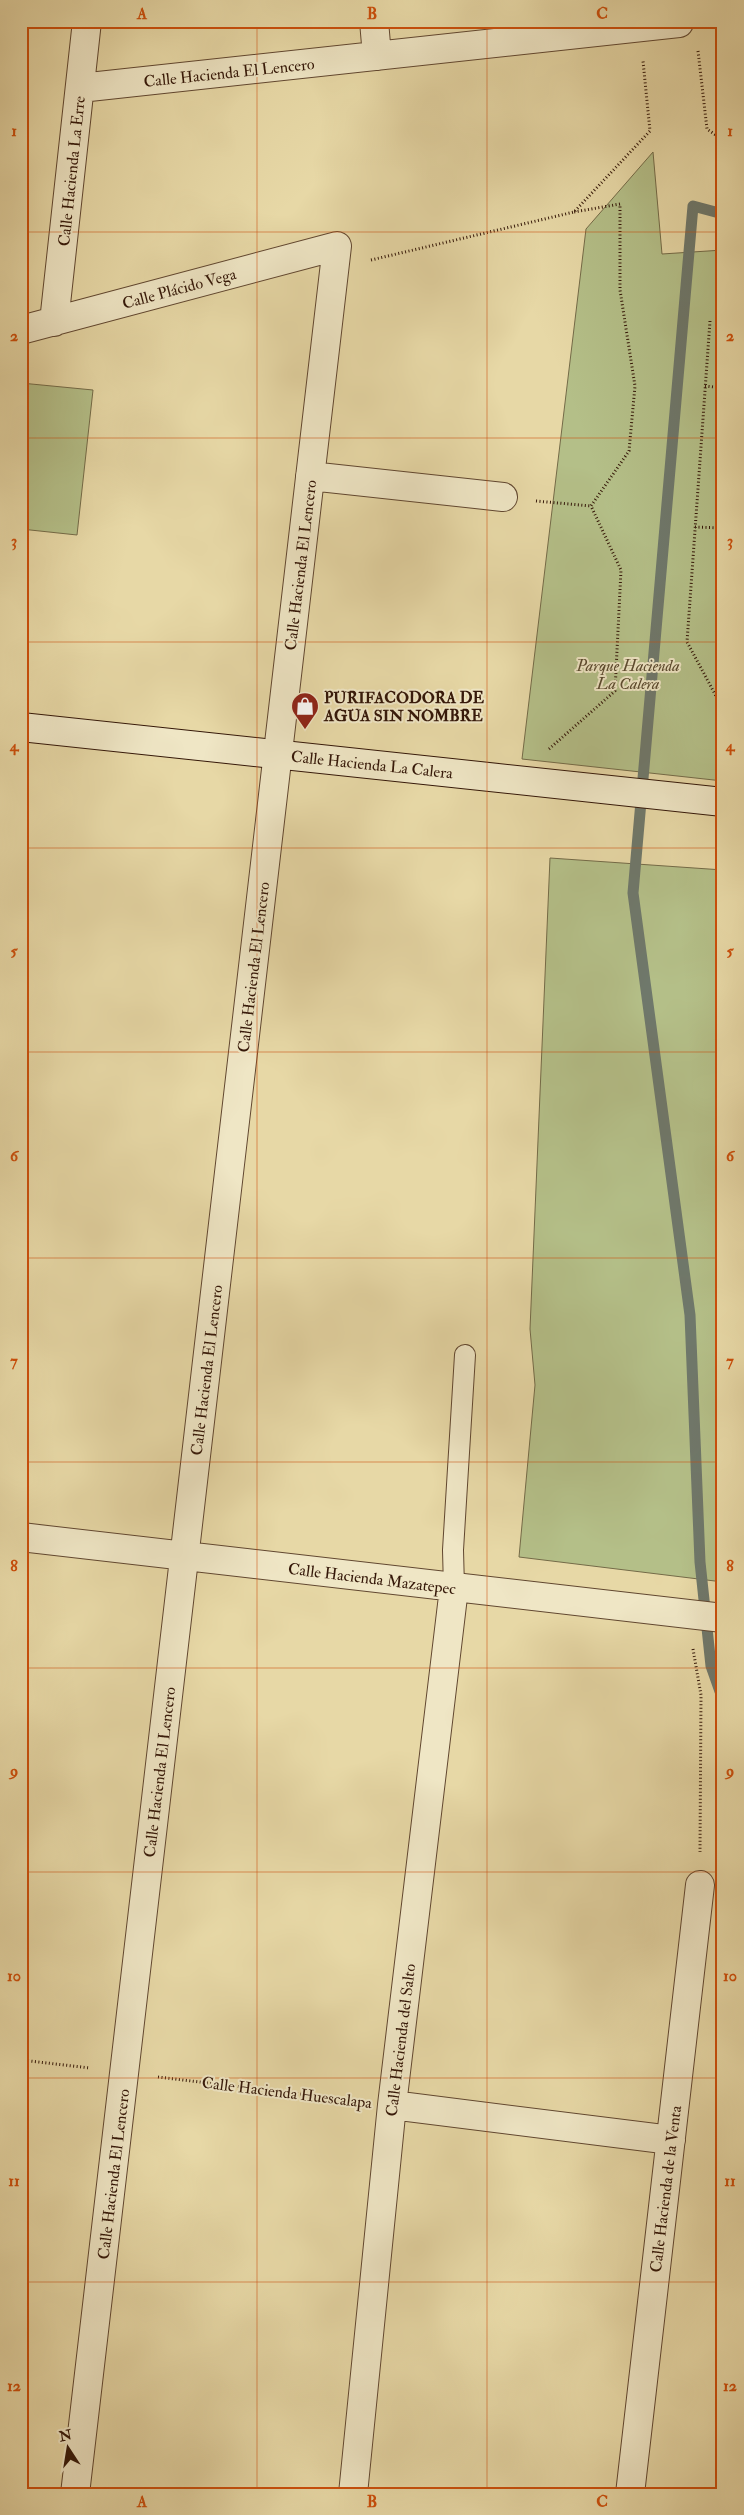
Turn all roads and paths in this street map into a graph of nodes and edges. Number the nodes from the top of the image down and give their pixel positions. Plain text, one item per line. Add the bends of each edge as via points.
1 (87, 21) edge
2 (374, 21) edge
3 (678, 22) edge
4 (639, 28) junction
5 (377, 56) junction
6 (80, 88) junction
7 (723, 140) edge
8 (574, 212) junction
9 (336, 257) junction
10 (710, 321) dead end
11 (54, 322) junction
12 (21, 330) edge
13 (705, 386) junction
14 (723, 388) edge
15 (310, 476) junction
16 (503, 498) joint
17 (590, 506) junction
18 (695, 527) junction
19 (723, 528) edge
20 (723, 709) edge
21 (21, 727) edge
22 (278, 754) junction
23 (514, 780) junction
24 (723, 802) edge
25 (465, 1355) dead end
26 (21, 1537) edge
27 (185, 1556) junction
28 (454, 1588) junction
29 (687, 1614) junction
30 (723, 1618) edge
31 (700, 1884) joint
32 (21, 2060) edge
33 (124, 2072) junction
34 (392, 2105) junction
35 (671, 2140) junction
36 (75, 2494) edge
37 (354, 2494) edge
38 (630, 2494) edge

1 - 6 street, Calle Hacienda La Erre
2 - 5 street
3 - 4 street, Calle Hacienda El Lencero
3 - 7 path via 696,35 707,128
4 - 5 street, Calle Hacienda El Lencero
4 - 8 path via 650,131
5 - 6 street, Calle Hacienda El Lencero
6 - 11 street, Calle Hacienda La Erre
8 - 9 path
8 - 17 path via 620,204 620,290 635,386 629,451
9 - 11 street, Calle Plácido Vega
9 - 15 street, Calle Hacienda El Lencero
10 - 13 path
11 - 12 street, Calle Plácido Vega
13 - 14 path
13 - 18 path
15 - 16 street
15 - 22 street, Calle Hacienda El Lencero
16 - 17 path
17 - 23 path via 622,570 615,691
18 - 19 path
18 - 20 path via 687,642
21 - 22 street, Calle Hacienda La Calera
22 - 23 street, Calle Hacienda La Calera
22 - 27 street, Calle Hacienda El Lencero
23 - 24 street, Calle Hacienda La Calera
25 - 28 lane via 453,1550
26 - 27 street, Calle Hacienda Mazatepec
27 - 28 street, Calle Hacienda Mazatepec
27 - 33 street, Calle Hacienda El Lencero
28 - 29 street, Calle Hacienda Mazatepec
28 - 34 street, Calle Hacienda del Salto
29 - 30 street, Calle Hacienda Mazatepec
29 - 31 path via 701,1695
31 - 35 street, Calle Hacienda de la Venta
32 - 33 path, Calle Hacienda Huescalapa
33 - 34 path, Calle Hacienda Huescalapa
33 - 36 street, Calle Hacienda El Lencero
34 - 35 street, Calle Hacienda Huescalapa
34 - 37 street, Calle Hacienda del Salto
35 - 38 street, Calle Hacienda de la Venta

